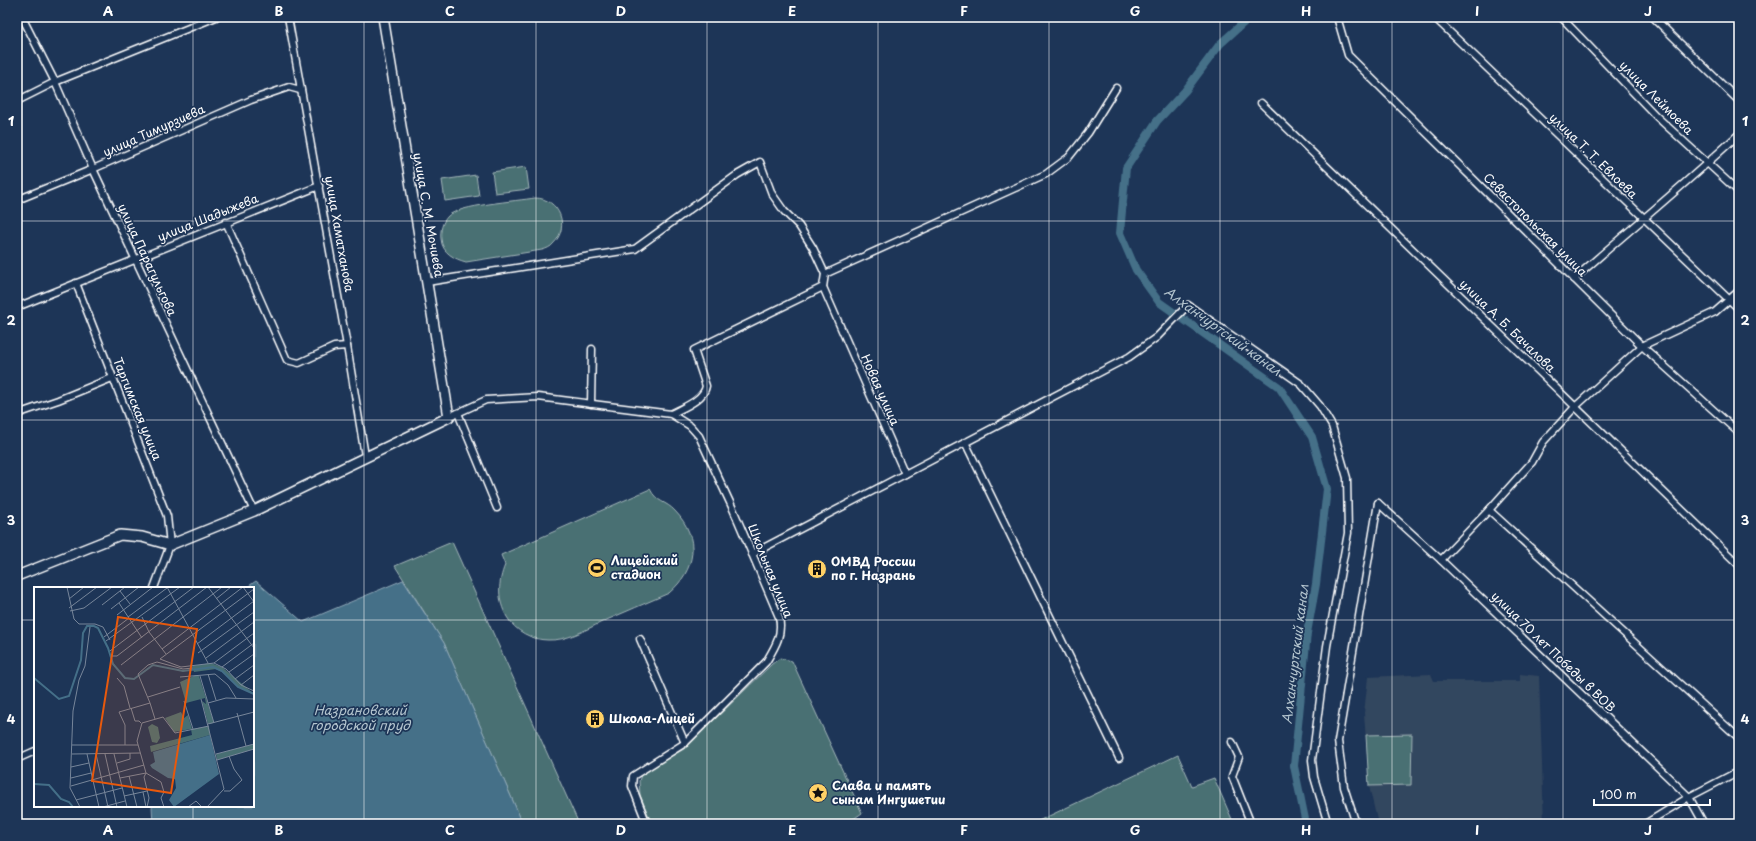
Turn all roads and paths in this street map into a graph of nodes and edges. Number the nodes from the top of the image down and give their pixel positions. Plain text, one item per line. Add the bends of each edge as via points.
1 (22, 17) edge
2 (216, 17) edge
3 (288, 17) edge
4 (383, 17) edge
5 (1337, 17) edge
6 (1434, 17) edge
7 (1561, 17) edge
8 (1654, 17) edge
9 (55, 82) junction
10 (1116, 88) dead end
11 (300, 90) junction
12 (17, 101) edge
13 (1739, 101) edge
14 (1261, 103) dead end
15 (1739, 134) edge
16 (1708, 164) junction
17 (93, 169) junction
18 (319, 186) junction
19 (1739, 192) edge
20 (17, 200) edge
21 (1642, 218) junction
22 (226, 222) junction
23 (135, 259) junction
24 (825, 274) junction
25 (1574, 279) junction
26 (427, 282) junction
27 (76, 283) junction
28 (824, 287) junction
29 (1739, 291) edge
30 (1729, 299) junction
31 (17, 307) edge
32 (1739, 309) edge
33 (347, 346) junction
34 (1642, 346) junction
35 (592, 349) dead end
36 (112, 378) junction
37 (591, 404) junction
38 (1575, 407) junction
39 (17, 414) edge
40 (671, 414) junction
41 (454, 415) junction
42 (1739, 433) edge
43 (965, 442) junction
44 (365, 456) junction
45 (905, 474) junction
46 (497, 508) dead end
47 (1489, 510) junction
48 (254, 511) junction
49 (170, 545) junction
50 (752, 554) junction
51 (1441, 560) junction
52 (1739, 565) edge
53 (17, 576) edge
54 (154, 587) edge
55 (640, 639) dead end
56 (1739, 738) edge
57 (1232, 742) dead end
58 (685, 743) junction
59 (34, 751) edge
60 (1119, 758) dead end
61 (17, 759) edge
62 (1739, 770) edge
63 (1689, 797) junction
64 (647, 824) edge
65 (1251, 824) edge
66 (1328, 824) edge
67 (1356, 824) edge
68 (1645, 824) edge
69 (1704, 824) edge

1 - 9 street, улица Парагульгова
2 - 9 street
3 - 11 street, улица Хаматханова
4 - 26 street, улица С. М. Мочиева
5 - 25 street, Севастопольская улица via 1348,55
6 - 21 street, улица Т. Т. Евлоева
7 - 16 street, улица Леймоева via 1656,116
8 - 13 street
9 - 12 street
9 - 17 street, улица Парагульгова
10 - 24 street via 1088,133 1069,157 1046,174
11 - 17 street, улица Тимурзиева via 289,87 251,100
11 - 18 street, улица Хаматханова
14 - 38 street, улица А. Б. Бачалова
15 - 16 street
16 - 19 street, улица Леймоева
16 - 21 street
17 - 20 street, улица Тимурзиева
17 - 23 street, улица Парагульгова
18 - 22 street, улица Шадыжева
18 - 33 street, улица Хаматханова
21 - 25 street
21 - 30 street, улица Т. Т. Евлоева
22 - 23 street, улица Шадыжева
22 - 33 street via 287,360 299,363 334,347
23 - 27 street, улица Шадыжева
23 - 48 street, улица Парагульгова
24 - 26 street, Новая улица via 799,226 772,194 760,162 635,249
24 - 28 street, Новая улица
25 - 34 street, Севастопольская улица
26 - 41 street, улица С. М. Мочиева
27 - 31 street, улица Шадыжева
27 - 36 street, Таргимская улица
28 - 40 street via 694,350 706,390 697,399
28 - 45 street, Новая улица
29 - 30 street
30 - 32 street, улица Т. Т. Евлоева
30 - 34 street via 1715,312
33 - 44 street, улица Хаматханова
34 - 38 street
34 - 42 street, Севастопольская улица
35 - 37 street
36 - 39 street
36 - 49 street, Таргимская улица via 167,516
37 - 40 street
37 - 41 street via 538,397 486,400
38 - 47 street via 1543,442 1532,462
38 - 52 street, улица А. Б. Бачалова
40 - 50 street, Школьная улица via 687,423 699,436
41 - 44 street
41 - 46 street
43 - 45 street
43 - 60 street
43 - 66 street via 1129,356 1157,337 1188,305 1301,384 1320,406 1332,426 1347,478 1348,533 1327,646 1312,760 1314,777
44 - 48 street
45 - 50 street
47 - 51 street
47 - 56 street
48 - 49 street
49 - 53 street via 142,537 120,536
49 - 54 street
50 - 58 street, Школьная улица via 779,617 781,627 776,646 766,662
51 - 63 street, улица 70 лет Победы в ВОВ
51 - 67 street, улица 70 лет Победы в ВОВ via 1378,503 1338,741 1344,787
55 - 58 street
57 - 65 street via 1239,757 1232,776
58 - 64 street, Школьная улица via 633,776 632,786
59 - 61 street
62 - 63 street
63 - 68 street
63 - 69 street, улица 70 лет Победы в ВОВ

